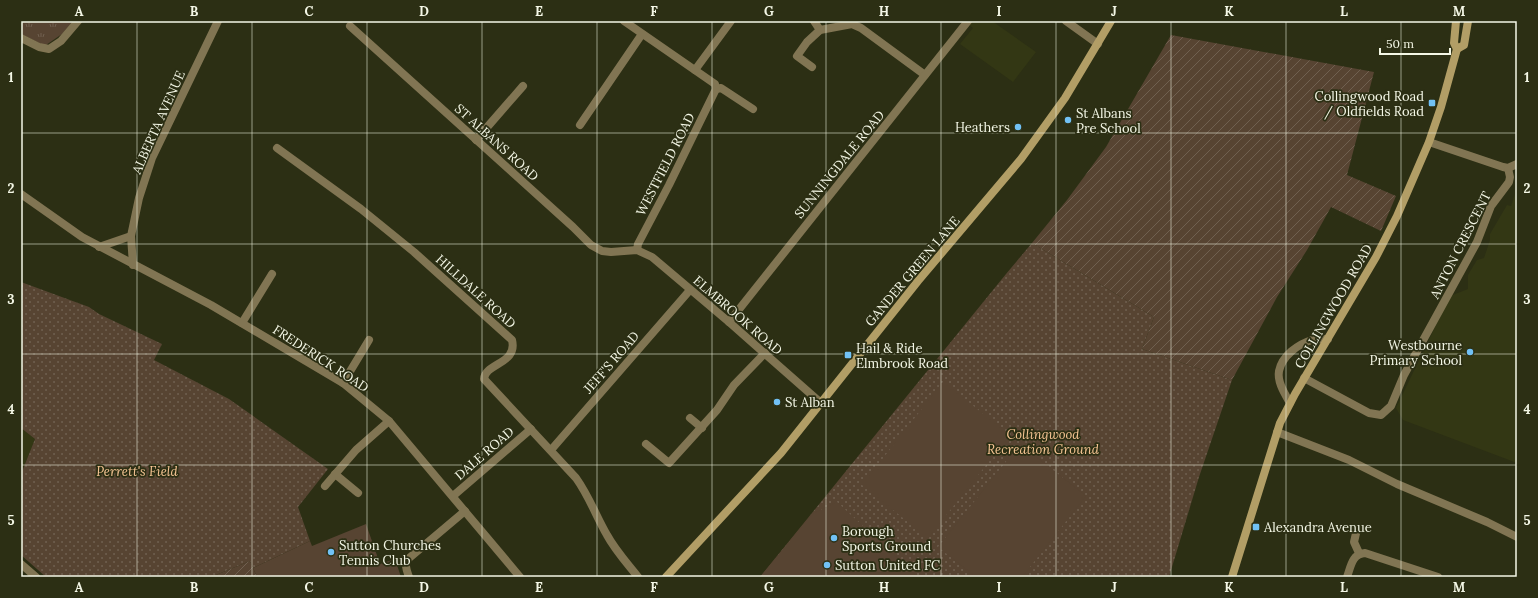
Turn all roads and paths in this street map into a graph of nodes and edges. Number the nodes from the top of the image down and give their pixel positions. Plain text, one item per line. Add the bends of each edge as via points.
1 (78, 21) edge
2 (218, 21) edge
3 (624, 21) edge
4 (731, 21) edge
5 (814, 21) edge
6 (968, 21) edge
7 (1066, 21) edge
8 (1111, 21) edge
9 (1456, 21) edge
10 (1468, 21) edge
11 (350, 26) dead end
12 (820, 30) junction
13 (642, 34) junction
14 (21, 38) edge
15 (1098, 44) junction
16 (1457, 49) junction
17 (812, 68) dead end
18 (695, 70) junction
19 (925, 75) junction
20 (523, 86) dead end
21 (716, 89) junction
22 (753, 109) dead end
23 (580, 124) dead end
24 (476, 140) junction
25 (1428, 142) junction
26 (277, 148) dead end
27 (1517, 164) edge
28 (1508, 168) junction
29 (21, 194) edge
30 (131, 236) junction
31 (99, 247) junction
32 (637, 250) junction
33 (133, 265) junction
34 (272, 274) dead end
35 (690, 290) junction
36 (729, 322) junction
37 (242, 323) junction
38 (1328, 339) junction
39 (369, 340) dead end
40 (764, 354) junction
41 (1304, 378) junction
42 (343, 383) junction
43 (1290, 403) junction
44 (821, 404) junction
45 (690, 418) dead end
46 (389, 421) junction
47 (702, 428) junction
48 (531, 429) junction
49 (1277, 432) junction
50 (646, 444) dead end
51 (551, 450) junction
52 (335, 474) junction
53 (325, 486) dead end
54 (358, 493) dead end
55 (453, 496) junction
56 (465, 511) junction
57 (1357, 529) dead end
58 (1517, 537) edge
59 (1357, 555) junction
60 (21, 564) edge
61 (36, 577) edge
62 (409, 577) edge
63 (520, 577) edge
64 (638, 577) edge
65 (666, 577) edge
66 (1232, 577) edge
67 (1347, 577) edge
68 (1436, 577) edge

1 - 14 street via 61,41 49,49
2 - 30 street, ALBERTA AVENUE via 152,158 139,198
3 - 13 street
4 - 18 street
5 - 12 street
6 - 19 street, SUNNINGDALE ROAD
7 - 15 street
8 - 15 street, GANDER GREEN LANE
9 - 16 street, COLLINGWOOD ROAD via 1454,43
10 - 16 street, COLLINGWOOD ROAD via 1464,45
11 - 24 street, ST ALBANS ROAD
12 - 17 street via 797,56
12 - 19 street via 843,25 857,26
13 - 18 street
13 - 23 street
15 - 44 street, GANDER GREEN LANE via 1065,98 1021,159 918,281
16 - 25 street, COLLINGWOOD ROAD
18 - 21 street via 715,84
19 - 36 street, SUNNINGDALE ROAD
20 - 24 street
21 - 22 street via 721,88
21 - 32 street, WESTFIELD ROAD
24 - 32 street, ST ALBANS ROAD via 591,245 602,251 611,252
25 - 28 street
25 - 38 street, COLLINGWOOD ROAD via 1390,230
26 - 48 street, HILLDALE ROAD via 361,209 512,340 514,346 509,356 486,373 484,379
27 - 28 street
28 - 41 street, ANTON CRESCENT via 1509,182 1491,206 1477,242 1404,375 1391,406 1381,415 1369,413
29 - 31 street
30 - 31 street
30 - 33 street, ALBERTA AVENUE
31 - 33 street, FREDERICK ROAD
32 - 35 street, ELMBROOK ROAD via 652,258
33 - 37 street, FREDERICK ROAD via 189,292
34 - 37 street
35 - 36 street, ELMBROOK ROAD
35 - 51 street, JEFF'S ROAD
36 - 40 street, ELMBROOK ROAD
37 - 42 street, FREDERICK ROAD
38 - 41 street, COLLINGWOOD ROAD
38 - 43 street via 1298,345 1286,357 1279,372 1281,388
39 - 42 street
40 - 44 street, ELMBROOK ROAD
40 - 47 street via 734,385
41 - 43 street, COLLINGWOOD ROAD
42 - 46 street, FREDERICK ROAD
43 - 49 street, COLLINGWOOD ROAD
44 - 65 street, GANDER GREEN LANE via 781,453
45 - 47 street
46 - 52 street via 356,450
46 - 55 street, FREDERICK ROAD
47 - 50 street via 669,463
48 - 51 street, HILLDALE ROAD
48 - 55 street, DALE ROAD
49 - 58 street via 1349,460
49 - 66 street, COLLINGWOOD ROAD
51 - 64 street, HILLDALE ROAD via 585,490 607,535
52 - 53 street
52 - 54 street
55 - 56 street, FREDERICK ROAD
56 - 62 street via 405,562
56 - 63 street, FREDERICK ROAD
57 - 59 street via 1354,542
59 - 67 street
59 - 68 street via 1365,553
60 - 61 street

